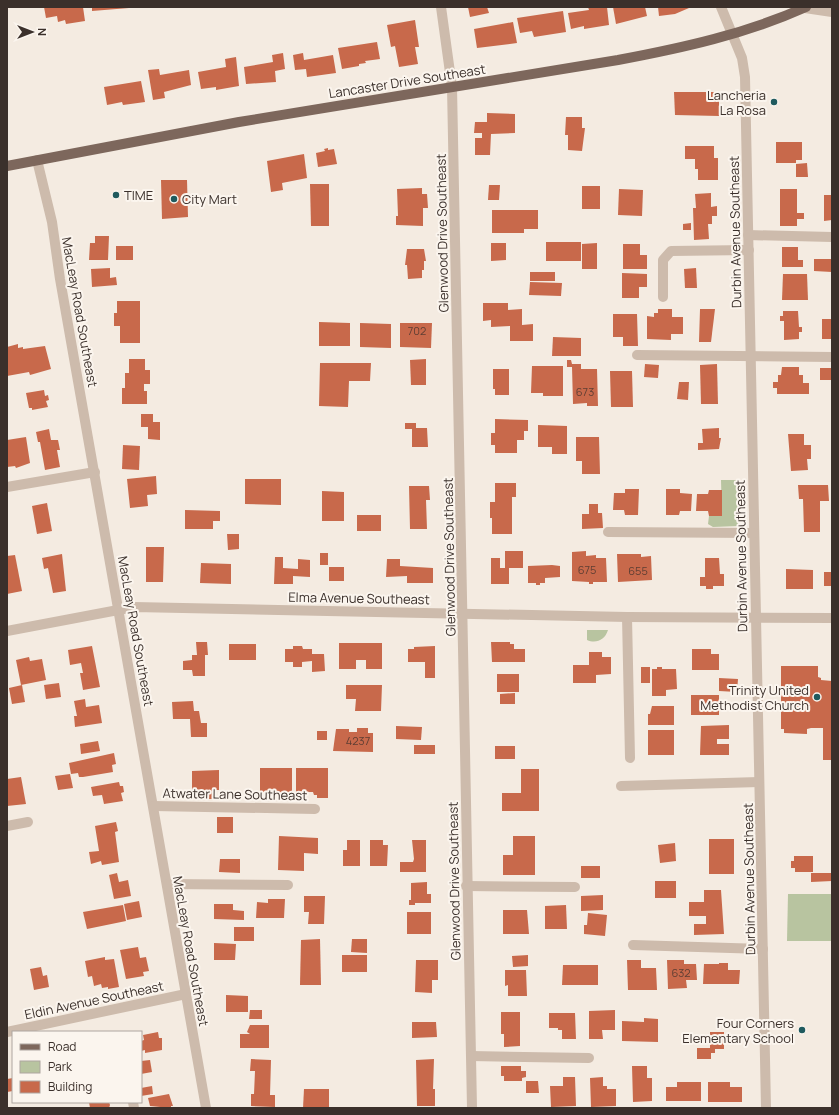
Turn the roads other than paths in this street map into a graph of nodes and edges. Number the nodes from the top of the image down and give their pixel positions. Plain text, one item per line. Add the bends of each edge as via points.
1 (441, 7) edge
2 (721, 7) edge
3 (805, 7) edge
4 (832, 12) edge
5 (731, 34) junction
6 (452, 87) junction
7 (37, 160) junction
8 (7, 166) edge
9 (748, 235) junction
10 (832, 237) edge
11 (749, 250) junction
12 (663, 297) dead end
13 (636, 355) dead end
14 (750, 356) junction
15 (832, 356) edge
16 (95, 472) junction
17 (7, 487) edge
18 (608, 532) dead end
19 (754, 533) junction
20 (119, 609) junction
21 (463, 613) junction
22 (627, 617) junction
23 (756, 618) junction
24 (832, 618) edge
25 (7, 631) edge
26 (630, 758) dead end
27 (759, 782) junction
28 (621, 786) dead end
29 (154, 806) junction
30 (315, 809) dead end
31 (28, 822) dead end
32 (7, 826) edge
33 (167, 884) junction
34 (288, 885) dead end
35 (466, 886) junction
36 (575, 887) dead end
37 (633, 945) dead end
38 (763, 949) junction
39 (186, 994) junction
40 (7, 1032) edge
41 (471, 1056) junction
42 (589, 1058) dead end
43 (206, 1108) edge
44 (472, 1108) edge
45 (766, 1108) edge

1 - 6 street, Glenwood Drive Southeast
2 - 5 street, Durbin Avenue Southeast
3 - 4 street
3 - 5 main road, Lancaster Drive Southeast
5 - 6 main road, Lancaster Drive Southeast via 672,50
5 - 9 street, Durbin Avenue Southeast via 742,58 745,77
6 - 7 main road, Lancaster Drive Southeast via 239,122
6 - 21 street, Glenwood Drive Southeast
7 - 8 main road, Lancaster Drive Southeast
7 - 16 street, MacLeay Road Southeast via 52,222
9 - 10 street
9 - 11 street, Durbin Avenue Southeast
11 - 12 street via 671,251 663,260
11 - 14 street, Durbin Avenue Southeast
13 - 14 street
14 - 15 street
14 - 19 street, Durbin Avenue Southeast
16 - 17 street
16 - 20 street, MacLeay Road Southeast
18 - 19 street
19 - 23 street, Durbin Avenue Southeast
20 - 21 street, Elma Avenue Southeast via 134,607
20 - 25 street, Elma Avenue Southeast
20 - 29 street, MacLeay Road Southeast
21 - 22 street, Elma Avenue Southeast
21 - 35 street, Glenwood Drive Southeast
22 - 23 street, Elma Avenue Southeast
22 - 26 street
23 - 24 street, Elma Avenue Southeast
23 - 27 street, Durbin Avenue Southeast
27 - 28 street
27 - 38 street, Durbin Avenue Southeast
29 - 30 street, Atwater Lane Southeast
29 - 33 street, MacLeay Road Southeast
31 - 32 street
33 - 34 street
33 - 39 street, MacLeay Road Southeast
35 - 36 street
35 - 41 street, Glenwood Drive Southeast
37 - 38 street
38 - 45 street, Durbin Avenue Southeast
39 - 40 street, Eldin Avenue Southeast
39 - 43 street, MacLeay Road Southeast
41 - 42 street
41 - 44 street, Glenwood Drive Southeast

